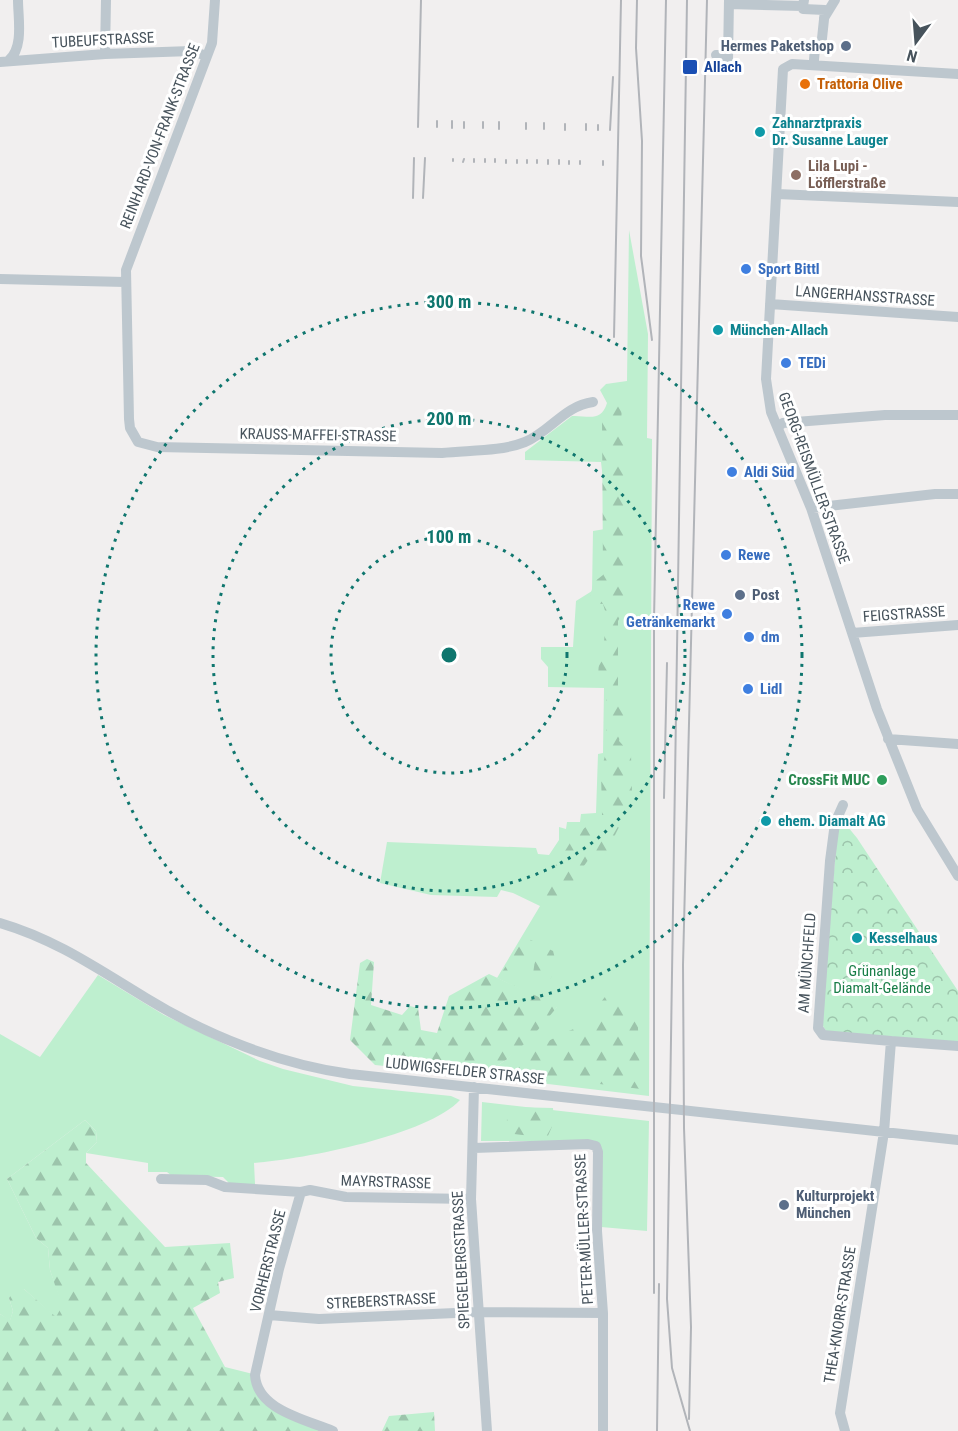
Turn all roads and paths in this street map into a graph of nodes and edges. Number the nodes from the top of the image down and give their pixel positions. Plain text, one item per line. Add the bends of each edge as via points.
1 (18, 0) edge
2 (106, 0) edge
3 (215, 0) edge
4 (835, 0) edge
5 (729, 2) edge
6 (804, 3) edge
7 (824, 18) junction
8 (18, 37) junction
9 (729, 45) junction
10 (815, 48) junction
11 (105, 54) junction
12 (207, 56) junction
13 (722, 58) dead end
14 (35, 59) junction
15 (814, 60) dead end
16 (4, 61) edge
17 (958, 74) edge
18 (777, 195) junction
19 (958, 202) edge
20 (0, 279) edge
21 (125, 282) junction
22 (770, 304) junction
23 (958, 317) edge
24 (593, 402) dead end
25 (958, 415) edge
26 (779, 426) junction
27 (138, 442) joint
28 (958, 495) edge
29 (811, 508) junction
30 (958, 625) edge
31 (852, 633) junction
32 (888, 739) junction
33 (958, 744) edge
34 (843, 806) dead end
35 (958, 876) edge
36 (0, 923) edge
37 (891, 1041) junction
38 (958, 1046) edge
39 (474, 1087) junction
40 (884, 1132) junction
41 (958, 1140) edge
42 (474, 1148) junction
43 (161, 1179) dead end
44 (301, 1192) junction
45 (471, 1199) junction
46 (478, 1312) junction
47 (603, 1313) junction
48 (269, 1315) junction
49 (333, 1431) edge
50 (487, 1431) edge
51 (603, 1431) edge
52 (845, 1431) edge

1 - 8 street
2 - 11 street
3 - 12 street, REINHARD-VON-FRANK-STRASSE via 214,30
4 - 7 street
5 - 6 street
5 - 9 street
6 - 7 street via 803,9 825,10
7 - 10 street via 821,48
8 - 14 street
8 - 16 street via 15,55
9 - 10 street
9 - 13 street
10 - 15 street
11 - 12 street, TUBEUFSTRASSE via 191,51
11 - 14 street, TUBEUFSTRASSE
12 - 21 street, REINHARD-VON-FRANK-STRASSE via 134,245
14 - 16 street, TUBEUFSTRASSE
17 - 18 street, GEORG-REISMÜLLER-STRASSE via 796,64 785,67 780,75
18 - 19 street
18 - 22 street, GEORG-REISMÜLLER-STRASSE
20 - 21 street
21 - 27 street, REINHARD-VON-FRANK-STRASSE via 129,419
22 - 23 street, LANGERHANSSTRASSE
22 - 26 street, GEORG-REISMÜLLER-STRASSE via 767,397
24 - 27 street, KRAUSS-MAFFEI-STRASSE via 572,407 527,441 480,450 442,453 158,447
25 - 26 street via 841,417
26 - 29 street, GEORG-REISMÜLLER-STRASSE
28 - 29 street
29 - 31 street, GEORG-REISMÜLLER-STRASSE
30 - 31 street, FEIGSTRASSE
31 - 32 street, GEORG-REISMÜLLER-STRASSE
32 - 33 street
32 - 35 street, GEORG-REISMÜLLER-STRASSE via 917,809
34 - 37 street, AM MÜNCHFELD via 835,823 830,861 818,1028 823,1035
36 - 39 street, LUDWIGSFELDER STRASSE via 65,948 161,1007 277,1059 350,1074
37 - 38 street, AM MÜNCHFELD
37 - 40 street
39 - 40 street, LUDWIGSFELDER STRASSE
39 - 42 street, SPIEGELBERGSTRASSE
40 - 41 street, LUDWIGSFELDER STRASSE
40 - 52 street, THEA-KNORR-STRASSE via 840,1413
42 - 45 street, SPIEGELBERGSTRASSE
42 - 47 street, PETER-MÜLLER-STRASSE via 596,1146
43 - 44 street, VORHERSTRASSE via 207,1180 225,1186
44 - 45 street, MAYRSTRASSE via 346,1197
44 - 48 street, VORHERSTRASSE
45 - 46 street, SPIEGELBERGSTRASSE
46 - 47 street, STREBERSTRASSE
46 - 48 street, STREBERSTRASSE via 319,1319
46 - 50 street, SPIEGELBERGSTRASSE
47 - 51 street, PETER-MÜLLER-STRASSE
48 - 49 street, VORHERSTRASSE via 255,1374 260,1395 271,1404

